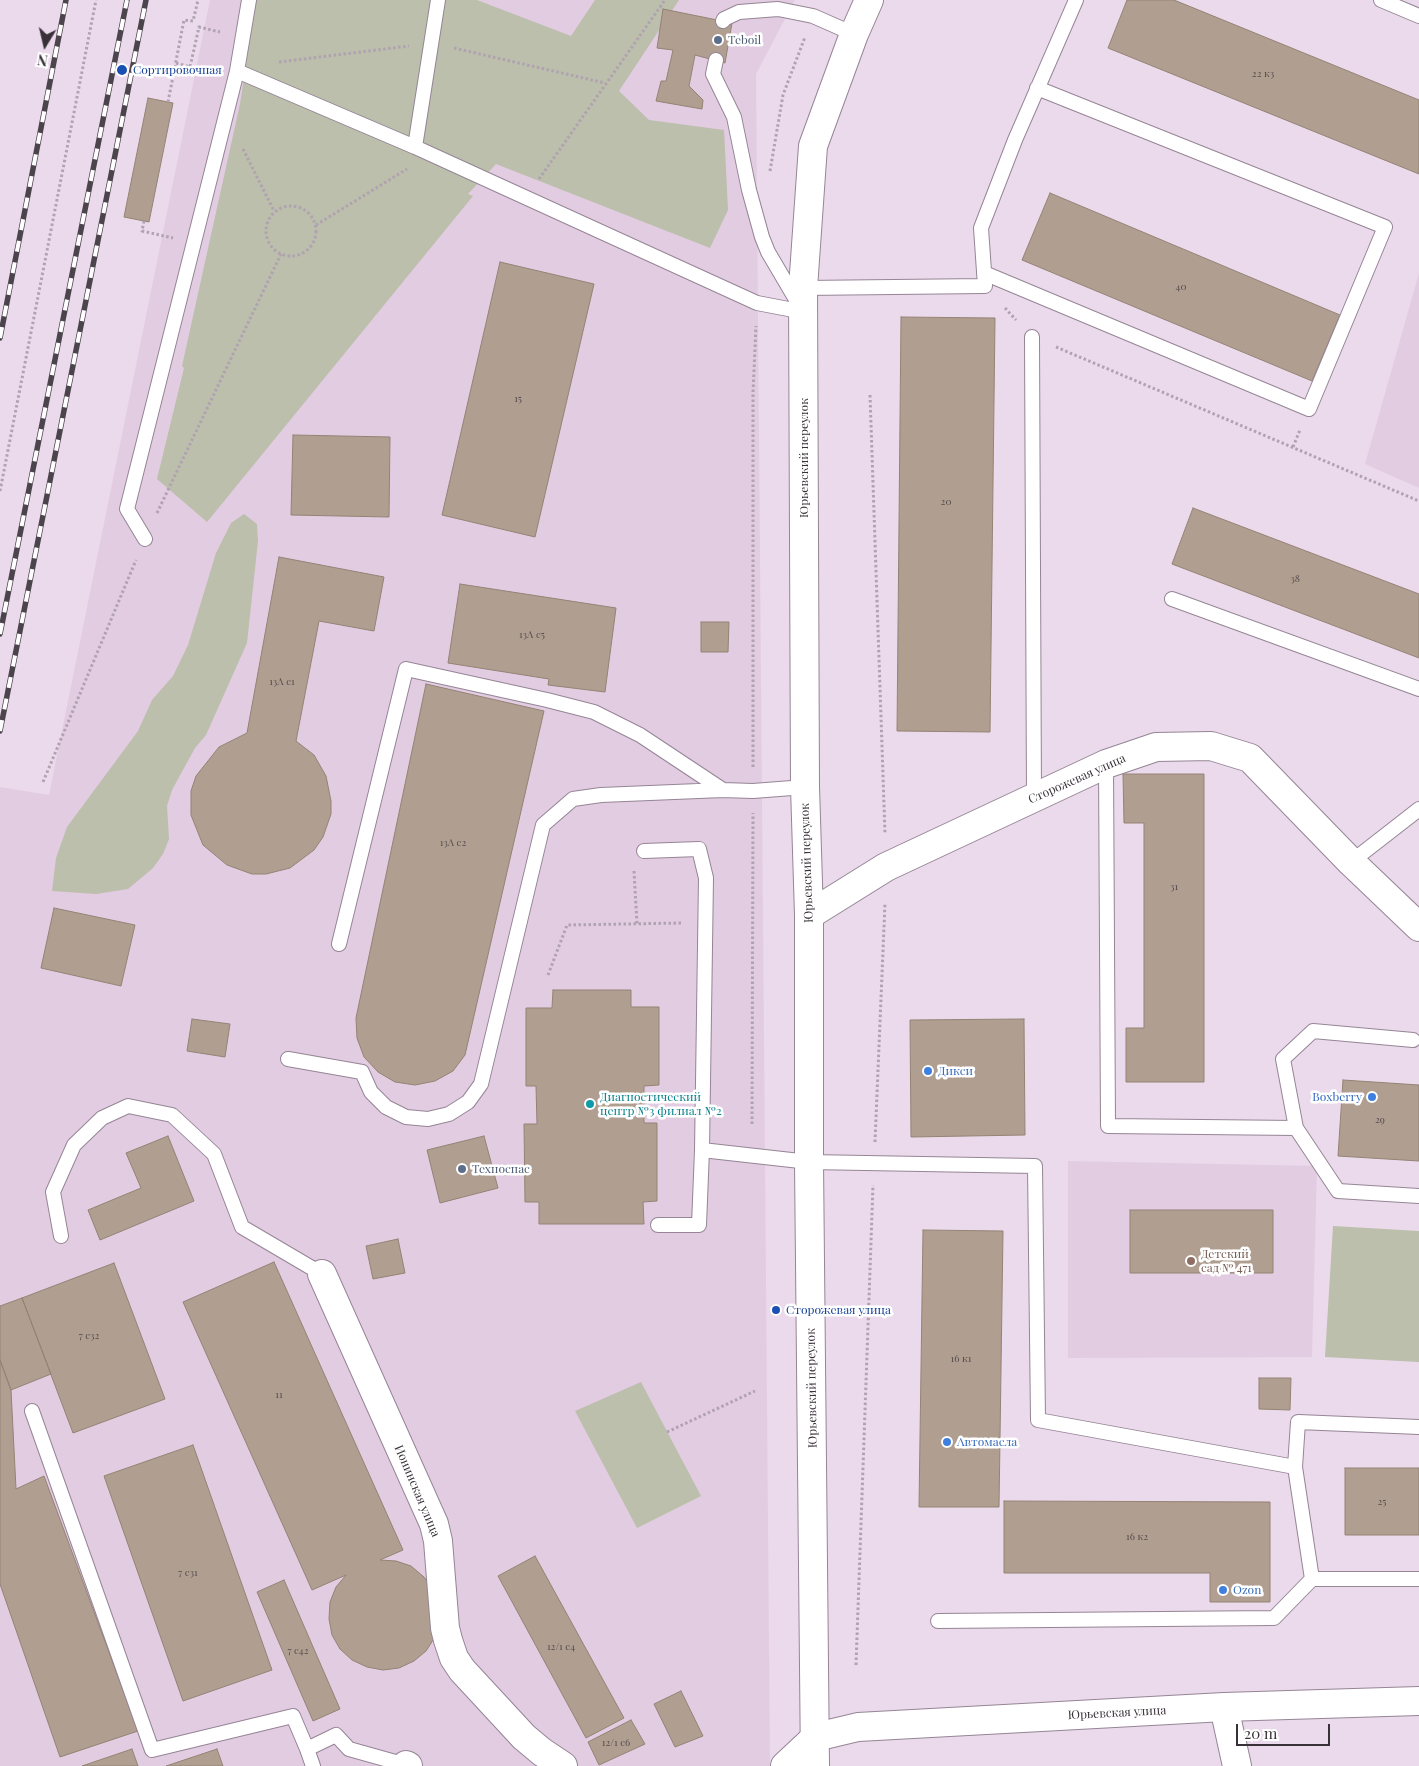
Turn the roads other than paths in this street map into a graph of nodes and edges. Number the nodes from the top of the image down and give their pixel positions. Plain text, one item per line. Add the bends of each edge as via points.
1 (249, 0) edge
2 (438, 0) edge
3 (870, 0) edge
4 (1076, 0) edge
5 (1381, 0) edge
6 (1419, 16) edge
7 (723, 21) dead end
8 (854, 34) junction
9 (716, 60) dead end
10 (237, 71) junction
11 (1038, 88) junction
12 (416, 148) junction
13 (985, 280) junction
14 (803, 300) junction
15 (1032, 337) road end
16 (145, 539) road end
17 (1172, 599) dead end
18 (1419, 689) edge
19 (1106, 764) junction
20 (805, 787) junction
21 (723, 790) junction
22 (1034, 798) junction
23 (1419, 809) edge
24 (644, 851) road end
25 (1351, 862) junction
26 (809, 914) junction
27 (1419, 927) edge
28 (339, 944) dead end
29 (1413, 1040) dead end
30 (288, 1059) dead end
31 (1296, 1128) junction
32 (702, 1150) junction
33 (809, 1162) junction
34 (1419, 1196) edge
35 (658, 1225) dead end
36 (61, 1236) dead end
37 (322, 1274) joint
38 (32, 1411) dead end
39 (1419, 1426) edge
40 (1296, 1467) junction
41 (1312, 1579) junction
42 (1419, 1579) edge
43 (938, 1621) dead end
44 (1419, 1701) edge
45 (1224, 1707) junction
46 (816, 1737) junction
47 (307, 1749) junction
48 (313, 1766) edge
49 (407, 1766) edge
50 (563, 1766) edge
51 (786, 1766) edge
52 (815, 1766) edge
53 (1237, 1766) edge

1 - 10 lane
2 - 12 lane
3 - 8 street, Юрьевский переулок
4 - 11 lane
5 - 6 lane
7 - 8 lane via 739,12 778,9 814,16
8 - 14 street, Юрьевский переулок via 813,146
9 - 14 lane via 713,74 734,117 762,237 768,252
10 - 12 lane
10 - 16 lane via 127,509
11 - 13 lane via 981,228
11 - 13 lane via 1385,227 1309,409
12 - 14 lane via 757,303
13 - 14 lane
14 - 20 street, Юрьевский переулок
15 - 22 lane
17 - 18 lane
19 - 22 street, Сторожевая улица
19 - 25 street, Сторожевая улица via 1156,747 1211,746 1250,758
19 - 31 lane via 1108,1126
20 - 21 lane
20 - 26 street, Юрьевский переулок
21 - 28 lane via 640,735 594,712 406,670
21 - 30 lane via 573,799 543,825 481,1084 468,1102 449,1114 428,1119 406,1117 386,1108 371,1092 362,1072
22 - 26 street, Сторожевая улица via 886,867
23 - 25 lane
24 - 32 lane via 699,849 706,878
25 - 27 street, Сторожевая улица
26 - 33 street, Юрьевский переулок
29 - 31 lane via 1313,1031 1283,1059
31 - 34 lane via 1338,1191
32 - 33 lane
32 - 35 lane via 699,1225
33 - 40 lane via 1035,1166 1038,1420
33 - 46 street, Юрьевский переулок
36 - 37 lane via 53,1192 74,1145 102,1118 128,1106 172,1115 214,1154 242,1227
37 - 50 street, Ионинская улица via 434,1524 445,1628 454,1658 524,1737
38 - 47 lane via 152,1750 293,1716
39 - 40 lane via 1298,1422
40 - 41 lane
41 - 42 lane
41 - 43 lane via 1274,1618
44 - 45 street, Юрьевская улица
45 - 46 street, Юрьевская улица via 858,1727
45 - 53 street
46 - 51 street
46 - 52 street, Юрьевский переулок
47 - 48 lane
47 - 49 lane via 336,1734 349,1750

